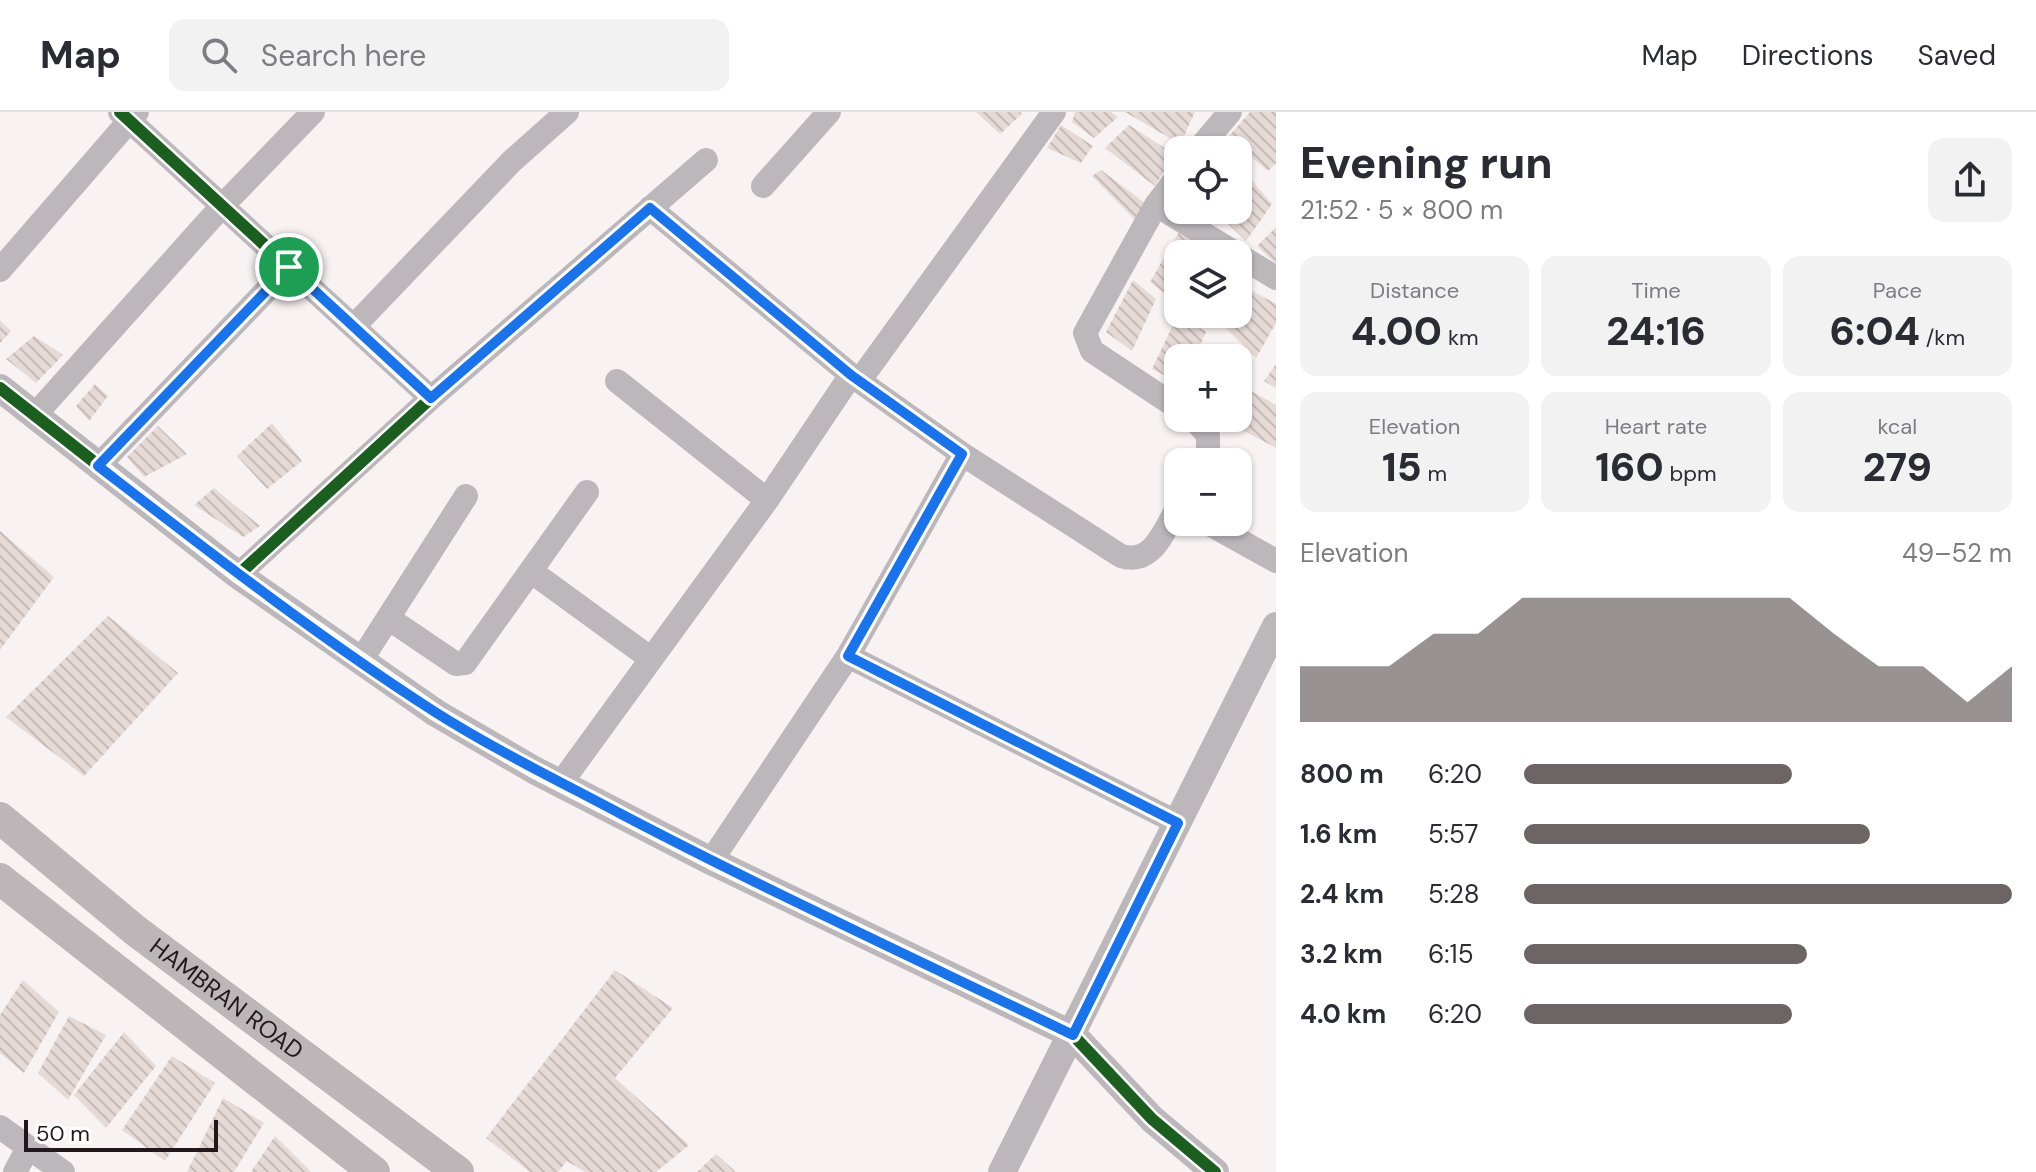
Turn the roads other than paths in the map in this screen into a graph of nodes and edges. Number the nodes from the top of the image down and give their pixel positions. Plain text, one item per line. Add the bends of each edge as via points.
1 (313, 112) edge
2 (567, 112) edge
3 (829, 112) edge
4 (1054, 112) edge
5 (1230, 112) edge
6 (129, 115) edge
7 (1210, 136) edge
8 (706, 160) dead end
9 (763, 186) dead end
10 (1164, 194) edge
11 (1156, 205) junction
12 (222, 206) junction
13 (650, 208) junction
14 (1214, 240) edge
15 (1252, 263) edge
16 (289, 267) junction
17 (0, 270) edge
18 (1276, 278) edge
19 (354, 326) junction
20 (855, 377) junction
21 (617, 381) dead end
22 (0, 388) edge
23 (431, 398) junction
24 (1164, 399) edge
25 (34, 416) junction
26 (962, 454) junction
27 (98, 466) junction
28 (587, 492) dead end
29 (466, 496) dead end
30 (767, 500) junction
31 (1164, 531) edge
32 (1231, 536) edge
33 (1276, 561) edge
34 (532, 572) junction
35 (238, 575) junction
36 (388, 618) junction
37 (1276, 626) edge
38 (848, 656) junction
39 (650, 658) junction
40 (360, 662) junction
41 (561, 783) junction
42 (0, 818) edge
43 (1178, 823) junction
44 (711, 861) junction
45 (0, 879) edge
46 (1073, 1035) junction
47 (0, 1127) edge
48 (28, 1148) junction
49 (15, 1172) edge
50 (63, 1172) edge
51 (374, 1172) edge
52 (458, 1172) edge
53 (1002, 1172) edge
54 (1215, 1172) edge

1 - 12 street
2 - 19 street via 512,161
3 - 9 street
4 - 20 street
5 - 7 street
6 - 12 street
6 - 17 street
8 - 13 street
10 - 11 street
11 - 14 street
11 - 24 street via 1088,326 1086,340 1092,351
12 - 16 street
12 - 25 street
13 - 20 street
13 - 23 street
15 - 18 street
16 - 19 street
16 - 27 street
19 - 23 street
20 - 26 street
20 - 30 street
21 - 30 street
22 - 25 street
23 - 35 street
25 - 27 street
26 - 31 street via 1130,559 1152,551
26 - 38 street
27 - 35 street
28 - 34 street
29 - 36 street
30 - 39 street
32 - 33 street
34 - 36 street via 465,663 456,664
34 - 39 street
35 - 40 street
36 - 40 street
37 - 43 street
38 - 43 street
38 - 44 street
39 - 41 street
40 - 41 street via 436,713
41 - 44 street
42 - 52 main road, HAMBRAN ROAD via 136,931
43 - 46 street
44 - 46 street
45 - 51 main road, HAMBRAN ROAD
46 - 53 street
46 - 54 street via 1152,1119
47 - 48 street
48 - 49 street
48 - 50 street

